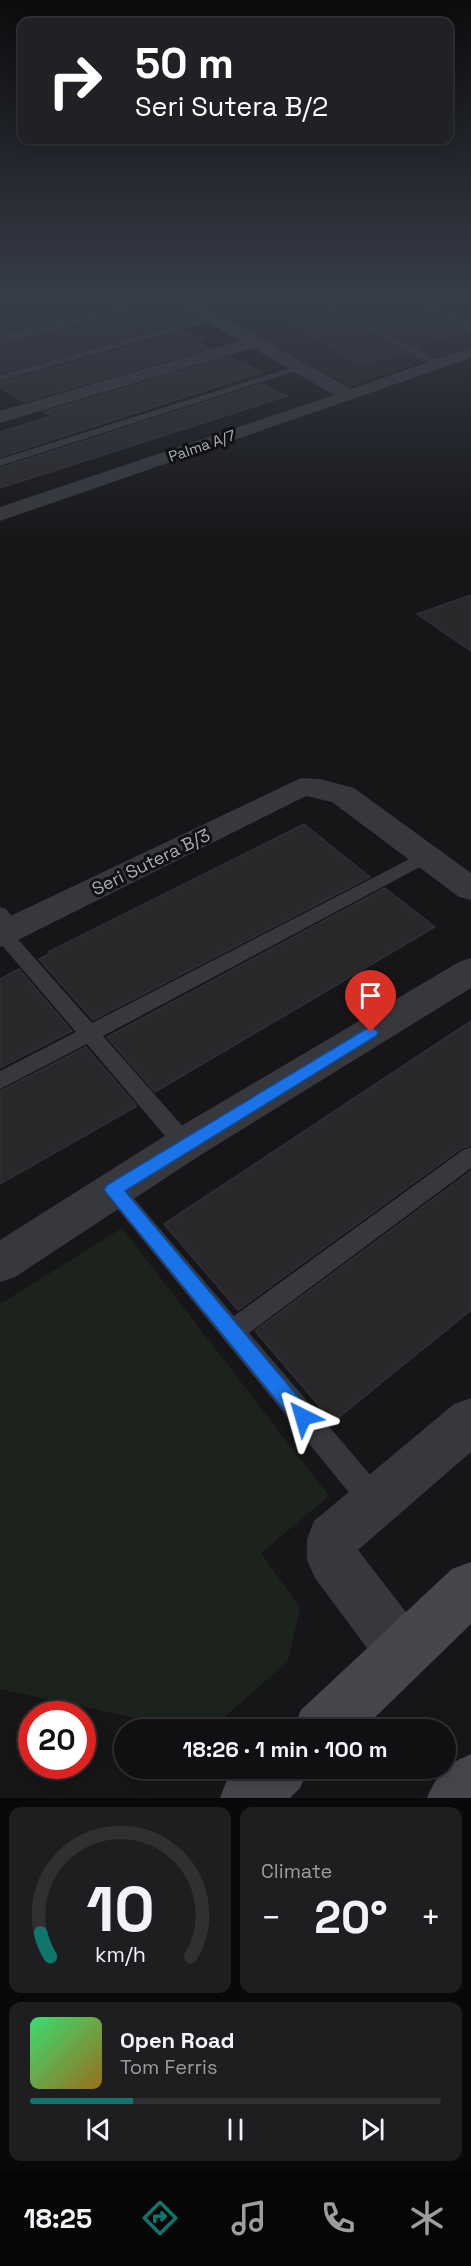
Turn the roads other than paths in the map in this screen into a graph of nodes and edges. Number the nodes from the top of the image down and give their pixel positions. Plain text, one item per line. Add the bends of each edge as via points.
1 (133, 377) edge
2 (272, 377) edge
3 (316, 377) edge
4 (362, 377) edge
5 (398, 377) edge
6 (377, 385) junction
7 (349, 396) junction
8 (3, 414) edge
9 (0, 463) edge
10 (0, 514) edge
11 (426, 856) junction
12 (471, 889) edge
13 (4, 928) edge
14 (471, 971) edge
15 (88, 1034) junction
16 (0, 1081) edge
17 (185, 1144) junction
18 (471, 1156) edge
19 (113, 1190) junction
20 (0, 1263) edge
21 (231, 1332) junction
22 (471, 1421) edge
23 (375, 1503) junction
24 (471, 1588) edge
25 (403, 1652) junction
26 (333, 1719) edge
27 (269, 1779) edge
28 (471, 1783) edge
29 (249, 1798) edge
30 (456, 1798) edge

1 - 8 street
2 - 9 lane
3 - 7 street
4 - 6 street
5 - 6 street, Palma A/7
6 - 7 street, Palma A/7
7 - 10 street, Palma A/7
11 - 12 street
11 - 13 street, Seri Sutera B/3 via 343,795 301,787
11 - 15 lane
13 - 15 lane
14 - 17 street
15 - 16 lane
15 - 17 lane
17 - 19 street
18 - 21 lane
19 - 20 street
19 - 21 lane
21 - 23 lane
22 - 23 street
23 - 25 street via 332,1539 333,1560
24 - 25 main road
25 - 26 main road
27 - 29 main road
28 - 30 main road

